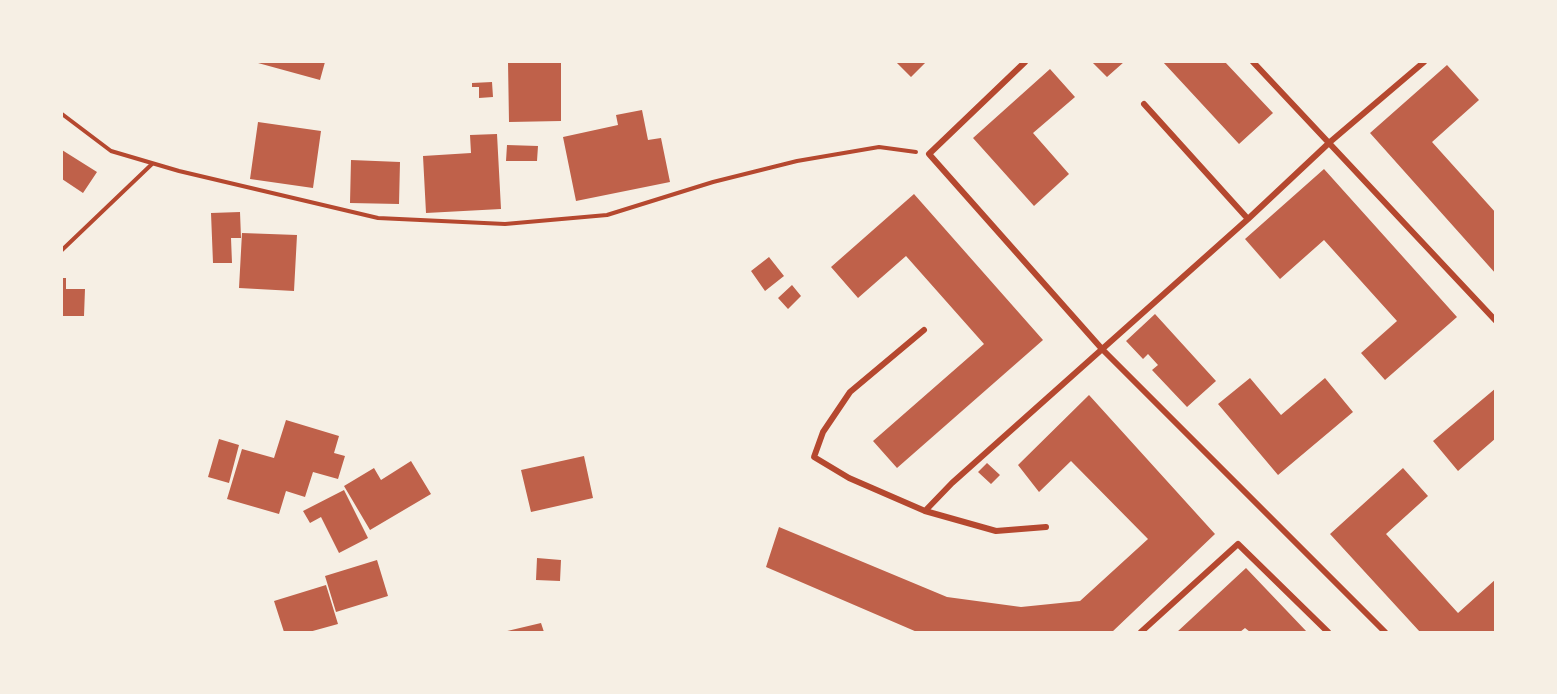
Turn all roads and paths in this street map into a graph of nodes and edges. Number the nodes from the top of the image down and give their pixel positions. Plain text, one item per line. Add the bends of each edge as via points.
1 (1025, 62) edge
2 (1253, 62) edge
3 (1424, 62) edge
4 (1144, 104) dead end
5 (62, 114) edge
6 (1330, 142) junction
7 (929, 154) junction
8 (153, 164) junction
9 (1248, 219) junction
10 (62, 250) edge
11 (1496, 321) edge
12 (924, 330) dead end
13 (1102, 350) junction
14 (925, 511) junction
15 (1046, 527) dead end
16 (1141, 633) edge
17 (1328, 633) edge
18 (1384, 633) edge

1 - 7 street
2 - 6 street
3 - 6 street
4 - 9 street
5 - 8 path via 111,151
6 - 9 street
6 - 11 street
7 - 8 path via 879,147 713,182 608,215 505,224 378,218
7 - 13 street
8 - 10 path
9 - 13 street
12 - 14 street via 850,392 823,432 814,457 849,478
13 - 14 street
13 - 18 street
14 - 15 street via 996,531
16 - 17 street via 1238,544

